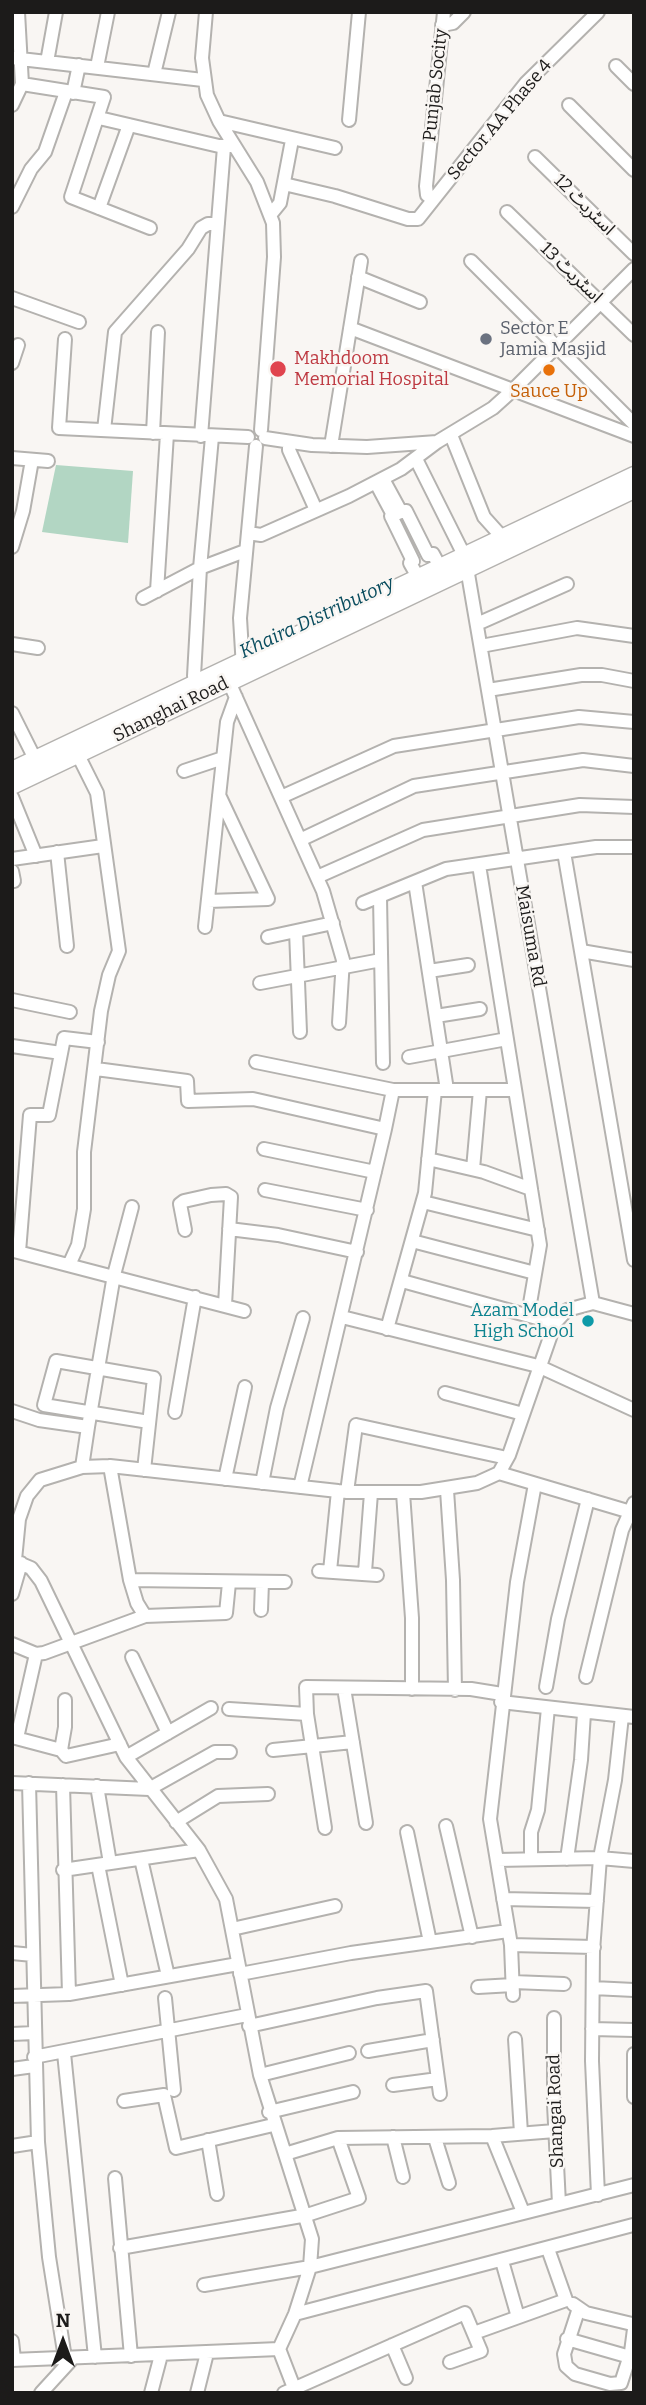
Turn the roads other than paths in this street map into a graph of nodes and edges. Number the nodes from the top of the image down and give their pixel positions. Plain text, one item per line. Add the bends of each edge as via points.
1 (18, 12) edge
2 (56, 12) edge
3 (108, 12) edge
4 (169, 12) edge
5 (206, 12) edge
6 (359, 12) edge
7 (464, 12) edge
8 (598, 12) edge
9 (443, 19) edge
10 (17, 58) edge
11 (47, 62) junction
12 (79, 65) junction
13 (616, 66) dead end
14 (97, 68) junction
15 (154, 74) junction
16 (203, 80) junction
17 (22, 84) junction
18 (634, 84) edge
19 (69, 92) junction
20 (12, 105) edge
21 (569, 105) dead end
22 (99, 118) junction
23 (349, 120) dead end
24 (219, 121) junction
25 (129, 125) junction
26 (292, 140) junction
27 (229, 146) junction
28 (335, 148) dead end
29 (535, 157) dead end
30 (634, 170) edge
31 (284, 184) junction
32 (433, 200) junction
33 (12, 206) edge
34 (99, 208) junction
35 (507, 212) dead end
36 (271, 214) junction
37 (218, 224) junction
38 (150, 228) dead end
39 (634, 254) edge
40 (361, 261) dead end
41 (471, 261) dead end
42 (634, 269) edge
43 (358, 277) junction
44 (12, 298) edge
45 (420, 302) dead end
46 (601, 302) junction
47 (79, 322) dead end
48 (350, 328) junction
49 (158, 332) dead end
50 (634, 335) edge
51 (65, 339) dead end
52 (18, 345) dead end
53 (558, 345) junction
54 (12, 363) edge
55 (514, 389) junction
56 (634, 424) edge
57 (104, 430) junction
58 (153, 433) junction
59 (167, 434) junction
60 (451, 435) junction
61 (634, 436) edge
62 (207, 437) junction
63 (258, 438) junction
64 (289, 442) junction
65 (437, 442) junction
66 (331, 446) junction
67 (393, 447) junction
68 (12, 458) edge
69 (416, 459) junction
70 (32, 460) junction
71 (48, 461) dead end
72 (401, 469) junction
73 (634, 475) edge
74 (379, 481) junction
75 (634, 489) edge
76 (316, 510) junction
77 (397, 514) junction
78 (248, 533) junction
79 (502, 537) junction
80 (12, 547) edge
81 (245, 551) junction
82 (434, 561) junction
83 (466, 562) junction
84 (200, 568) junction
85 (416, 569) junction
86 (567, 584) dead end
87 (157, 591) junction
88 (143, 598) dead end
89 (477, 624) junction
90 (634, 636) edge
91 (12, 644) edge
92 (481, 646) junction
93 (38, 648) dead end
94 (243, 668) junction
95 (634, 681) edge
96 (197, 682) junction
97 (233, 689) junction
98 (488, 690) junction
99 (12, 713) edge
100 (634, 722) edge
101 (495, 729) junction
102 (78, 755) junction
103 (223, 758) junction
104 (35, 759) junction
105 (634, 766) edge
106 (12, 770) edge
107 (184, 771) dead end
108 (502, 773) junction
109 (12, 786) edge
110 (219, 795) junction
111 (12, 797) edge
112 (281, 797) junction
113 (634, 807) edge
114 (510, 817) junction
115 (300, 840) junction
116 (103, 846) junction
117 (634, 847) edge
118 (57, 852) junction
119 (564, 852) junction
120 (36, 856) junction
121 (12, 859) edge
122 (517, 860) junction
123 (479, 864) junction
124 (317, 877) junction
125 (415, 882) junction
126 (380, 897) junction
127 (208, 901) junction
128 (363, 904) dead end
129 (333, 923) junction
130 (205, 927) dead end
131 (296, 931) junction
132 (268, 937) dead end
133 (67, 946) dead end
134 (581, 951) junction
135 (381, 960) junction
136 (634, 960) edge
137 (468, 965) dead end
138 (343, 967) junction
139 (429, 971) junction
140 (298, 976) junction
141 (261, 983) dead end
142 (12, 1000) edge
143 (480, 1009) dead end
144 (70, 1012) dead end
145 (436, 1016) junction
146 (339, 1023) dead end
147 (300, 1032) dead end
148 (507, 1039) junction
149 (98, 1042) junction
150 (12, 1046) edge
151 (441, 1051) junction
152 (61, 1053) junction
153 (409, 1057) dead end
154 (256, 1062) dead end
155 (383, 1063) dead end
156 (96, 1069) junction
157 (393, 1090) junction
158 (441, 1090) junction
159 (480, 1090) junction
160 (515, 1090) junction
161 (384, 1129) junction
162 (264, 1149) dead end
163 (428, 1159) junction
164 (473, 1169) junction
165 (375, 1171) junction
166 (531, 1189) junction
167 (265, 1190) dead end
168 (423, 1202) junction
169 (132, 1207) dead end
170 (366, 1210) junction
171 (229, 1229) junction
172 (185, 1230) dead end
173 (538, 1230) junction
174 (412, 1241) junction
175 (16, 1252) edge
176 (357, 1252) junction
177 (634, 1260) edge
178 (69, 1265) junction
179 (535, 1273) junction
180 (114, 1275) junction
181 (402, 1281) junction
182 (195, 1297) junction
183 (593, 1303) junction
184 (225, 1305) junction
185 (244, 1311) dead end
186 (634, 1314) edge
187 (528, 1315) junction
188 (341, 1317) junction
189 (303, 1318) dead end
190 (555, 1323) junction
191 (387, 1329) junction
192 (538, 1366) junction
193 (98, 1369) junction
194 (245, 1387) dead end
195 (445, 1393) dead end
196 (633, 1406) edge
197 (12, 1411) edge
198 (175, 1412) dead end
199 (91, 1413) junction
200 (523, 1414) junction
201 (149, 1422) junction
202 (88, 1427) junction
203 (508, 1458) junction
204 (110, 1466) junction
205 (82, 1467) junction
206 (144, 1470) junction
207 (499, 1473) junction
208 (225, 1479) junction
209 (262, 1483) junction
210 (535, 1484) junction
211 (300, 1487) junction
212 (447, 1490) junction
213 (343, 1492) junction
214 (371, 1493) junction
215 (403, 1493) junction
216 (588, 1499) junction
217 (632, 1509) edge
218 (16, 1561) edge
219 (130, 1580) junction
220 (262, 1582) junction
221 (285, 1582) dead end
222 (229, 1583) junction
223 (12, 1594) edge
224 (261, 1610) dead end
225 (145, 1616) junction
226 (12, 1644) edge
227 (71, 1644) junction
228 (36, 1654) junction
229 (132, 1657) dead end
230 (586, 1677) dead end
231 (547, 1687) dead end
232 (344, 1688) junction
233 (412, 1689) junction
234 (455, 1690) junction
235 (502, 1698) junction
236 (65, 1700) dead end
237 (211, 1708) dead end
238 (548, 1708) junction
239 (229, 1709) dead end
240 (584, 1713) junction
241 (307, 1714) junction
242 (628, 1717) edge
243 (169, 1733) junction
244 (15, 1737) edge
245 (353, 1742) junction
246 (120, 1744) junction
247 (313, 1748) junction
248 (273, 1749) dead end
249 (61, 1750) junction
250 (230, 1752) dead end
251 (126, 1757) junction
252 (12, 1783) edge
253 (29, 1783) junction
254 (63, 1785) junction
255 (97, 1786) junction
256 (149, 1789) junction
257 (268, 1794) dead end
258 (176, 1822) junction
259 (366, 1823) dead end
260 (446, 1826) dead end
261 (325, 1828) dead end
262 (407, 1832) dead end
263 (199, 1850) junction
264 (600, 1858) junction
265 (141, 1859) junction
266 (531, 1859) junction
267 (567, 1859) junction
268 (496, 1860) junction
269 (634, 1861) edge
270 (104, 1864) junction
271 (63, 1870) junction
272 (503, 1899) junction
273 (597, 1901) junction
274 (335, 1906) dead end
275 (232, 1929) junction
276 (508, 1931) junction
277 (472, 1937) junction
278 (430, 1942) junction
279 (511, 1945) junction
280 (593, 1947) junction
281 (12, 1953) edge
282 (33, 1955) junction
283 (239, 1969) junction
284 (168, 1976) junction
285 (122, 1984) junction
286 (564, 1984) dead end
287 (478, 1987) dead end
288 (513, 1987) junction
289 (593, 1988) junction
290 (634, 1990) edge
291 (69, 1994) junction
292 (12, 1996) edge
293 (34, 1996) junction
294 (165, 1998) dead end
295 (554, 2018) dead end
296 (248, 2020) junction
297 (592, 2029) junction
298 (634, 2030) edge
299 (170, 2032) junction
300 (34, 2033) junction
301 (12, 2034) edge
302 (514, 2039) dead end
303 (433, 2040) junction
304 (368, 2051) dead end
305 (64, 2053) junction
306 (349, 2053) dead end
307 (634, 2054) edge
308 (34, 2062) junction
309 (12, 2069) edge
310 (260, 2075) junction
311 (438, 2079) junction
312 (393, 2085) dead end
313 (174, 2090) dead end
314 (353, 2092) dead end
315 (440, 2094) dead end
316 (634, 2097) edge
317 (124, 2101) dead end
318 (271, 2118) junction
319 (555, 2131) junction
320 (521, 2133) junction
321 (492, 2136) junction
322 (393, 2137) junction
323 (338, 2138) junction
324 (435, 2138) junction
325 (208, 2140) junction
326 (38, 2142) junction
327 (12, 2146) edge
328 (285, 2154) junction
329 (114, 2178) dead end
330 (403, 2178) dead end
331 (449, 2183) dead end
332 (634, 2185) edge
333 (217, 2194) dead end
334 (598, 2195) junction
335 (559, 2204) junction
336 (523, 2212) junction
337 (307, 2216) junction
338 (633, 2225) edge
339 (120, 2248) junction
340 (548, 2249) junction
341 (502, 2261) junction
342 (310, 2267) junction
343 (204, 2285) dead end
344 (566, 2300) junction
345 (579, 2308) junction
346 (295, 2314) junction
347 (518, 2317) junction
348 (634, 2328) edge
349 (474, 2333) junction
350 (567, 2339) junction
351 (12, 2341) edge
352 (392, 2345) junction
353 (279, 2349) junction
354 (207, 2353) junction
355 (161, 2355) junction
356 (131, 2356) junction
357 (94, 2357) junction
358 (630, 2357) junction
359 (69, 2358) junction
360 (13, 2360) edge
361 (450, 2362) dead end
362 (406, 2378) dead end
363 (291, 2392) edge
364 (41, 2393) edge
365 (151, 2393) edge
366 (197, 2393) edge

1 - 10 street
2 - 11 street
3 - 14 street
4 - 15 street
5 - 16 street
6 - 23 street
7 - 9 street via 453,23
8 - 32 street, Sector AA Phase 4 via 526,82
9 - 32 street, Punjab Socity via 426,190
10 - 11 street
10 - 17 street
11 - 12 street
12 - 14 street
12 - 19 street
13 - 18 street
14 - 15 street
15 - 16 street
16 - 24 street
17 - 19 street
17 - 20 street
19 - 22 street via 104,97
19 - 33 street via 45,152
21 - 30 street
22 - 25 street
22 - 34 street via 71,197
24 - 26 street
24 - 27 street
25 - 27 street
25 - 34 street
26 - 28 street
26 - 31 street
27 - 36 street via 257,182
27 - 37 street
29 - 39 street, اسٹریٹ 12
31 - 32 street, Sector AA Phase 4 via 413,220
31 - 36 street via 280,203
34 - 38 street
35 - 46 street, اسٹریٹ 13
36 - 63 street via 274,257
37 - 57 street via 201,228 188,249 114,332
37 - 62 street
40 - 43 street
41 - 53 street
42 - 46 street
43 - 45 street
43 - 48 street
44 - 47 street
46 - 50 street, اسٹریٹ 13
46 - 53 street
48 - 55 street
48 - 66 street
49 - 58 street
51 - 57 street via 59,428
52 - 54 street
53 - 55 street
53 - 56 street
55 - 60 street
55 - 61 street
57 - 58 street
58 - 59 street
59 - 62 street
59 - 87 street
60 - 65 street
60 - 79 street via 484,517
62 - 63 street
62 - 84 street
63 - 64 street
63 - 78 street
64 - 66 street
64 - 76 street
65 - 67 street
65 - 69 street
66 - 67 street
67 - 72 street
68 - 70 street
69 - 72 street
69 - 83 street, Maisuma Rd
70 - 71 street
70 - 80 street
72 - 74 street
73 - 79 main road, Shanghai Road
74 - 76 street
74 - 77 street
75 - 83 main road, Shanghai Road
76 - 78 street via 261,535
77 - 82 street via 406,511
77 - 85 street via 391,516
78 - 81 street
79 - 83 main road, Shanghai Road
81 - 84 street
81 - 94 street via 240,618
82 - 83 main road, Shanghai Road
82 - 85 main road, Shanghai Road
83 - 89 street, Maisuma Rd
83 - 94 main road, Shanghai Road
84 - 87 street
84 - 96 street
85 - 94 main road, Shanghai Road
86 - 89 street
87 - 88 street
89 - 92 street, Maisuma Rd
90 - 92 street via 577,628
91 - 93 street
92 - 98 street, Maisuma Rd
94 - 96 main road, Shanghai Road
94 - 97 main road, Shanghai Road
95 - 98 street via 581,675
96 - 104 main road, Shanghai Road
97 - 102 main road, Shanghai Road
97 - 103 street
97 - 112 street
98 - 101 street, Maisuma Rd
99 - 104 street
100 - 101 street via 589,716
101 - 108 street, Maisuma Rd
101 - 112 street via 394,746
102 - 109 main road, Shanghai Road
102 - 116 street via 96,793
103 - 107 street
103 - 110 street
104 - 106 main road, Shanghai Road
105 - 108 street via 583,760
108 - 114 street, Maisuma Rd
108 - 115 street via 414,786
110 - 127 street
110 - 127 street via 268,899
111 - 120 street
112 - 115 street
113 - 114 street via 593,804
114 - 122 street, Maisuma Rd
114 - 124 street via 423,830
115 - 124 street
116 - 118 street
116 - 149 street via 119,951 109,975
117 - 119 street via 596,846
118 - 120 street
118 - 133 street
119 - 122 street
119 - 134 street
120 - 121 street
122 - 123 street
122 - 183 street, Maisuma Rd
123 - 125 street via 446,869
123 - 148 street
124 - 129 street
125 - 126 street
125 - 139 street
126 - 128 street
126 - 135 street
127 - 130 street
129 - 131 street
129 - 138 street
131 - 132 street
131 - 140 street
134 - 136 street
134 - 177 street
135 - 138 street
135 - 155 street
137 - 139 street
138 - 140 street
138 - 146 street
139 - 145 street
140 - 141 street
140 - 147 street
142 - 144 street
143 - 145 street
145 - 151 street
148 - 151 street
148 - 160 street
149 - 152 street via 64,1038
149 - 156 street
150 - 152 street
151 - 153 street
151 - 158 street
152 - 175 street via 49,1115 30,1115
154 - 157 street
156 - 161 street via 187,1081 188,1101 253,1099
156 - 178 street via 84,1152 84,1209 78,1245
157 - 158 street
157 - 161 street
158 - 159 street
158 - 163 street
159 - 160 street
159 - 164 street
160 - 166 street
161 - 165 street
162 - 165 street
163 - 164 street
163 - 168 street
164 - 166 street
165 - 170 street
166 - 173 street
167 - 170 street
168 - 173 street
168 - 174 street
169 - 180 street
170 - 176 street
171 - 172 street via 231,1197 226,1194 180,1204
171 - 176 street
171 - 184 street
173 - 179 street
174 - 179 street
174 - 181 street
175 - 178 street
176 - 188 street
178 - 180 street
179 - 187 street
180 - 182 street
180 - 193 street
181 - 187 street
181 - 191 street
182 - 184 street
182 - 198 street
183 - 186 street
183 - 190 street via 567,1310
184 - 185 street
187 - 190 street
188 - 191 street
188 - 211 street
189 - 209 street via 277,1408
190 - 192 street
191 - 192 street
192 - 196 street
192 - 200 street
193 - 199 street
193 - 199 street via 56,1361 44,1405
193 - 201 street via 154,1378
194 - 208 street
195 - 200 street
197 - 202 street
199 - 201 street
199 - 202 street
200 - 203 street
201 - 206 street
202 - 205 street
203 - 207 street
203 - 213 street via 356,1425
204 - 205 street
204 - 206 street
204 - 219 street
205 - 218 street via 40,1480 27,1496 19,1519
206 - 208 street
207 - 210 street
207 - 212 street
208 - 209 street
209 - 211 street
210 - 216 street
210 - 235 street
211 - 213 street
212 - 215 street
212 - 234 street
213 - 214 street
213 - 214 street via 325,1571 371,1573
214 - 215 street
215 - 233 street
216 - 217 street
216 - 231 street via 558,1619
217 - 230 street
218 - 223 street
218 - 227 street via 31,1568 41,1581
219 - 222 street
219 - 225 street
220 - 221 street
220 - 222 street
220 - 224 street
222 - 225 street via 226,1613
225 - 227 street
226 - 228 street
227 - 228 street
227 - 246 street
228 - 244 street
229 - 243 street
232 - 233 street
232 - 241 street via 306,1687
232 - 245 street
233 - 234 street
234 - 235 street
235 - 238 street
235 - 268 street via 490,1819
236 - 249 street
237 - 243 street
238 - 240 street
238 - 266 street
239 - 241 street
240 - 242 street
240 - 267 street
241 - 247 street
242 - 264 street
243 - 251 street
244 - 249 street
245 - 247 street
245 - 259 street
246 - 249 street via 71,1756
246 - 251 street
247 - 248 street
247 - 261 street
250 - 256 street via 215,1752
251 - 256 street
252 - 253 street
253 - 254 street
253 - 282 street
254 - 255 street
254 - 271 street
255 - 256 street
255 - 270 street
256 - 258 street
257 - 258 street via 218,1796
258 - 263 street
260 - 277 street
262 - 278 street
263 - 265 street
263 - 275 street via 226,1899
264 - 267 street
264 - 269 street
264 - 273 street
265 - 270 street
265 - 284 street
266 - 267 street
266 - 268 street
268 - 272 street
270 - 271 street
270 - 285 street
271 - 291 street
272 - 273 street
272 - 276 street
273 - 280 street
274 - 275 street
275 - 283 street
276 - 277 street
276 - 279 street
277 - 278 street
278 - 283 street
279 - 280 street
279 - 288 street
280 - 289 street
281 - 282 street
282 - 293 street
283 - 284 street
283 - 296 street
284 - 285 street
285 - 291 street
286 - 288 street
287 - 288 street
289 - 290 street
289 - 297 street
291 - 293 street
292 - 293 street
293 - 300 street
294 - 299 street
295 - 319 street, Shangai Road
296 - 299 street
296 - 303 street via 426,1991
296 - 310 street
297 - 298 street
297 - 334 street
299 - 305 street
299 - 313 street
300 - 301 street
300 - 308 street
302 - 320 street
303 - 304 street
303 - 311 street
305 - 308 street
305 - 357 street
306 - 310 street
307 - 316 street
308 - 309 street
308 - 326 street
310 - 318 street
311 - 312 street
311 - 315 street
314 - 318 street
317 - 325 street via 164,2095 174,2148
318 - 325 street
318 - 328 street
319 - 320 street
319 - 335 street, Shangai Road
320 - 321 street
321 - 324 street
321 - 336 street
322 - 323 street
322 - 324 street
322 - 330 street
323 - 328 street
323 - 337 street via 359,2198
324 - 331 street
325 - 333 street
326 - 327 street
326 - 359 street via 49,2256
328 - 337 street
329 - 339 street
332 - 334 street
334 - 335 street
335 - 336 street
336 - 342 street
337 - 339 street
337 - 342 street via 312,2239
338 - 340 street
339 - 356 street
340 - 341 street
340 - 344 street
341 - 346 street
341 - 347 street
342 - 343 street
342 - 346 street
344 - 345 street
344 - 347 street
345 - 348 street
345 - 350 street
346 - 353 street
347 - 349 street
348 - 358 street
349 - 352 street via 465,2313
349 - 361 street via 480,2353
350 - 358 street
350 - 358 street via 566,2366 592,2380 621,2383
351 - 360 street
352 - 362 street
352 - 363 street
353 - 354 street
353 - 363 street
354 - 355 street
354 - 366 street
355 - 356 street
355 - 365 street
356 - 357 street
357 - 359 street
359 - 360 street
359 - 364 street

